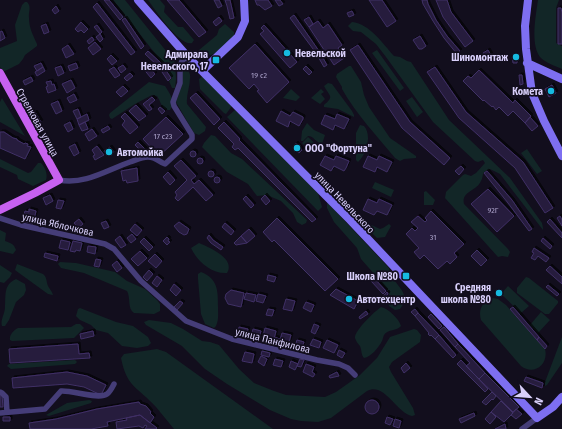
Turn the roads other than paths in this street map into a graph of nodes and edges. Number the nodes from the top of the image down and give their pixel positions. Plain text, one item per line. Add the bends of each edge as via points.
1 (138, 0) edge
2 (244, 0) edge
3 (528, 0) edge
4 (187, 56) junction
5 (527, 63) junction
6 (202, 71) junction
7 (0, 73) edge
8 (562, 79) edge
9 (562, 156) edge
10 (59, 180) junction
11 (0, 210) edge
12 (0, 218) edge
13 (186, 321) joint
14 (355, 375) dead end
15 (114, 384) dead end
16 (0, 392) edge
17 (562, 397) edge
18 (7, 412) junction
19 (0, 413) edge
20 (537, 418) junction
21 (522, 429) edge

1 - 4 main road, улица Невельского
2 - 6 main road via 245,21 238,37
3 - 5 main road via 525,26
4 - 6 main road, улица Невельского
4 - 10 street via 180,66 180,83 173,102 192,135 192,139 185,146 165,164 156,158 148,157 121,165 96,177 70,182
5 - 8 main road
5 - 9 main road via 535,100
6 - 20 main road, улица Невельского via 350,220
7 - 10 main road, Стрелковая улица
10 - 11 main road
12 - 13 street, улица Яблочкова via 112,247 139,279
13 - 14 street, улица Панфилова via 232,340 339,364
15 - 18 street via 108,394 103,396 61,391 45,409
16 - 18 street via 6,397
17 - 20 main road
18 - 19 street
20 - 21 street

